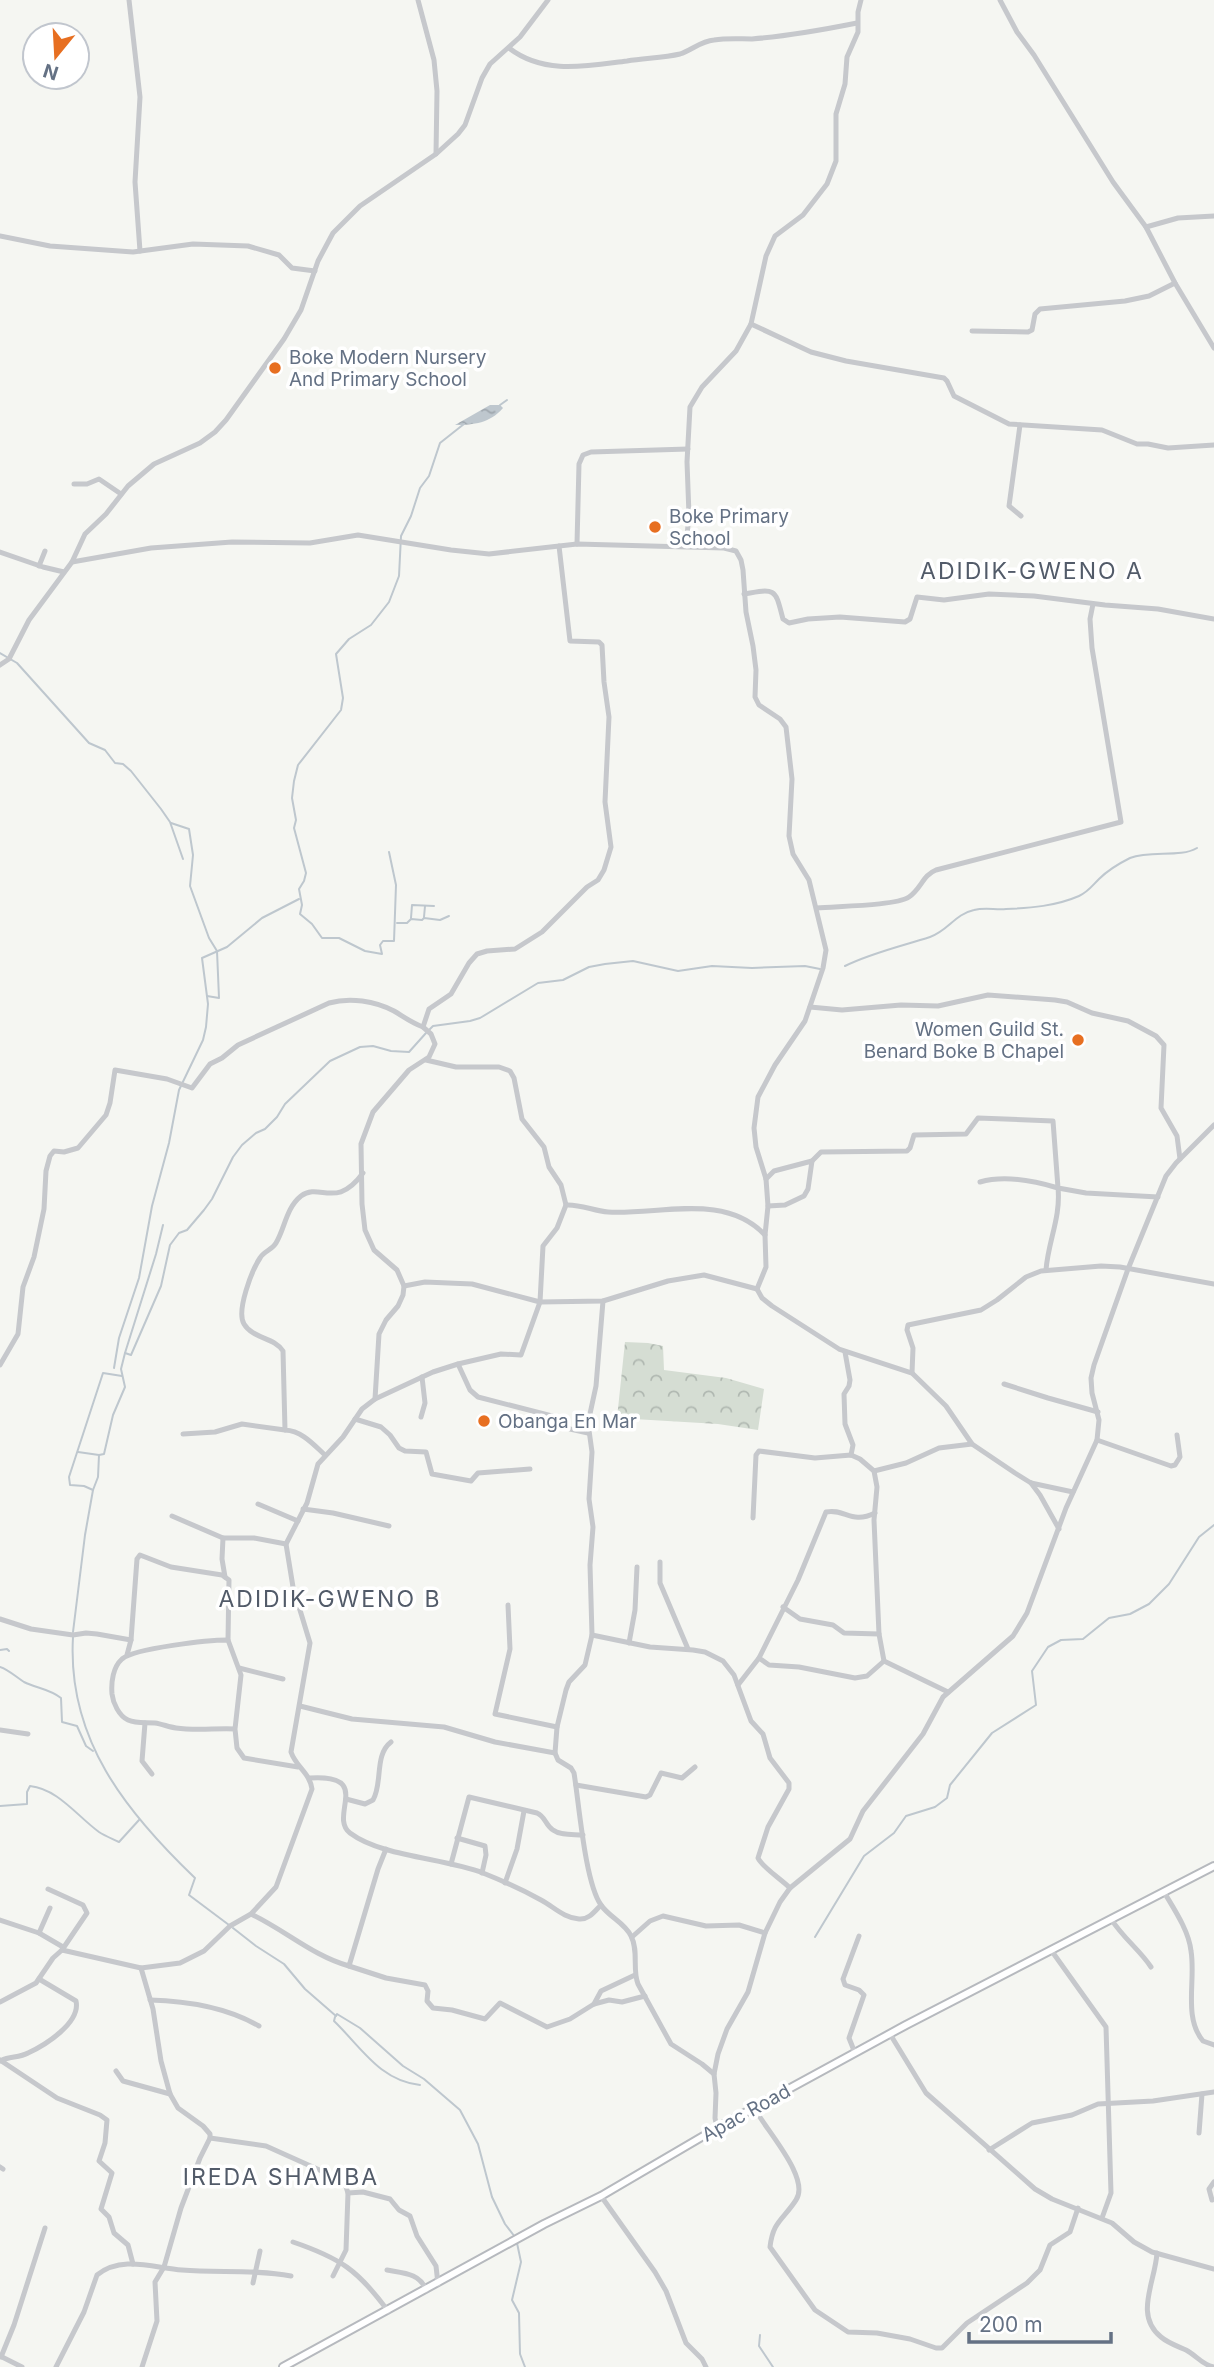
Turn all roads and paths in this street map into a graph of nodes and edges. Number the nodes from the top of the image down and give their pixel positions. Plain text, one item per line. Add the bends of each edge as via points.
1 (129, 0) edge
2 (418, 0) edge
3 (548, 0) edge
4 (861, 0) edge
5 (1000, 0) edge
6 (858, 23) junction
7 (509, 48) junction
8 (436, 154) junction
9 (1214, 216) edge
10 (1146, 227) junction
11 (0, 236) edge
12 (140, 251) junction
13 (315, 271) junction
14 (1175, 284) junction
15 (751, 324) junction
16 (972, 331) dead end
17 (1214, 348) edge
18 (1020, 425) junction
19 (1214, 445) edge
20 (688, 449) junction
21 (74, 484) dead end
22 (121, 494) junction
23 (1021, 516) dead end
24 (577, 544) junction
25 (559, 546) junction
26 (686, 546) junction
27 (45, 551) dead end
28 (0, 552) edge
29 (72, 562) junction
30 (39, 566) junction
31 (64, 572) junction
32 (744, 594) junction
33 (1093, 604) junction
34 (1214, 619) edge
35 (0, 665) edge
36 (817, 908) junction
37 (810, 1007) junction
38 (423, 1027) junction
39 (426, 1060) junction
40 (1214, 1125) edge
41 (1180, 1159) junction
42 (811, 1161) junction
43 (363, 1173) junction
44 (766, 1179) junction
45 (980, 1182) dead end
46 (1058, 1188) junction
47 (1157, 1197) junction
48 (566, 1205) junction
49 (768, 1206) junction
50 (765, 1235) junction
51 (1128, 1269) junction
52 (1046, 1270) junction
53 (1214, 1283) edge
54 (404, 1286) junction
55 (757, 1289) junction
56 (603, 1301) junction
57 (540, 1302) junction
58 (845, 1352) junction
59 (458, 1364) junction
60 (0, 1365) edge
61 (912, 1373) junction
62 (422, 1377) junction
63 (1004, 1384) dead end
64 (375, 1399) junction
65 (1098, 1412) junction
66 (421, 1417) dead end
67 (355, 1419) junction
68 (285, 1430) junction
69 (588, 1433) junction
70 (183, 1434) dead end
71 (1177, 1435) dead end
72 (1097, 1440) junction
73 (972, 1444) junction
74 (325, 1455) junction
75 (850, 1455) junction
76 (530, 1469) dead end
77 (874, 1471) junction
78 (1031, 1483) junction
79 (1073, 1492) junction
80 (258, 1504) dead end
81 (303, 1509) junction
82 (874, 1513) junction
83 (172, 1516) dead end
84 (754, 1518) dead end
85 (298, 1521) junction
86 (389, 1525) dead end
87 (1059, 1529) junction
88 (223, 1538) junction
89 (286, 1544) junction
90 (660, 1562) dead end
91 (637, 1567) dead end
92 (225, 1577) junction
93 (508, 1605) dead end
94 (783, 1607) junction
95 (0, 1619) edge
96 (879, 1634) junction
97 (592, 1635) junction
98 (131, 1640) junction
99 (228, 1640) junction
100 (629, 1643) junction
101 (688, 1649) junction
102 (127, 1655) junction
103 (759, 1658) junction
104 (884, 1661) junction
105 (239, 1668) junction
106 (283, 1679) dead end
107 (738, 1685) junction
108 (948, 1692) junction
109 (300, 1706) junction
110 (145, 1723) junction
111 (557, 1727) junction
112 (236, 1729) junction
113 (0, 1730) edge
114 (28, 1734) dead end
115 (391, 1742) dead end
116 (555, 1753) junction
117 (298, 1767) junction
118 (695, 1767) dead end
119 (152, 1774) dead end
120 (310, 1778) junction
121 (576, 1785) junction
122 (346, 1799) junction
123 (524, 1811) junction
124 (583, 1835) junction
125 (457, 1838) junction
126 (386, 1849) junction
127 (451, 1864) junction
128 (1214, 1866) edge
129 (482, 1872) junction
130 (505, 1883) junction
131 (790, 1888) junction
132 (48, 1889) dead end
133 (1164, 1892) junction
134 (601, 1905) junction
135 (50, 1908) dead end
136 (251, 1914) junction
137 (1111, 1919) junction
138 (0, 1920) edge
139 (39, 1933) junction
140 (765, 1933) junction
141 (859, 1936) dead end
142 (632, 1937) junction
143 (63, 1949) junction
144 (1051, 1950) junction
145 (349, 1966) junction
146 (1152, 1967) dead end
147 (141, 1968) junction
148 (635, 1975) junction
149 (39, 1979) junction
150 (645, 1996) junction
151 (150, 2000) junction
152 (0, 2002) edge
153 (594, 2004) junction
154 (259, 2026) dead end
155 (890, 2034) junction
156 (1214, 2045) edge
157 (855, 2053) junction
158 (0, 2061) edge
159 (116, 2071) dead end
160 (713, 2074) junction
161 (1214, 2092) edge
162 (170, 2094) junction
163 (1202, 2094) junction
164 (1107, 2102) junction
165 (755, 2109) junction
166 (718, 2128) junction
167 (1199, 2133) dead end
168 (211, 2138) junction
169 (989, 2150) junction
170 (1214, 2182) edge
171 (348, 2193) junction
172 (601, 2196) junction
173 (1212, 2200) dead end
174 (1078, 2208) junction
175 (1102, 2218) junction
176 (45, 2228) dead end
177 (293, 2242) dead end
178 (261, 2251) dead end
179 (1157, 2253) junction
180 (341, 2262) junction
181 (133, 2264) junction
182 (164, 2267) junction
183 (1214, 2269) edge
184 (387, 2270) dead end
185 (255, 2271) junction
186 (333, 2276) dead end
187 (291, 2277) dead end
188 (253, 2284) dead end
189 (438, 2284) junction
190 (426, 2290) junction
191 (388, 2311) junction
192 (1, 2356) edge
193 (292, 2361) junction
194 (17, 2366) edge
195 (56, 2367) edge
196 (142, 2367) edge
197 (283, 2367) edge
198 (300, 2367) edge
199 (706, 2367) edge
200 (1214, 2367) edge

1 - 12 street via 140,97 135,182
2 - 8 street via 434,60
3 - 7 street
4 - 6 street
5 - 10 street
6 - 7 street via 713,40 676,55 583,67 539,63
6 - 15 street via 836,114 836,161 828,184 803,215 775,236
7 - 8 street via 490,64 465,125
8 - 13 street via 347,218 327,242
9 - 10 street via 1178,218
10 - 14 street
11 - 12 street via 50,246
12 - 13 street via 193,244 248,246 279,255 292,268
13 - 22 street via 284,339 215,432 154,464
14 - 16 street via 1125,301 1041,309 1028,332
14 - 17 street
15 - 18 street via 811,352 944,378 954,396 1000,421
15 - 20 street via 736,351 692,402
18 - 19 street via 1102,430 1137,444 1168,448
18 - 23 street via 1009,506
20 - 24 street via 583,455
20 - 26 street
21 - 22 street via 99,479
22 - 29 street via 85,534
24 - 25 street
24 - 26 street
25 - 29 street via 489,554 358,535 310,543 151,548
25 - 38 street via 570,641 603,645 609,717 608,862 598,880 542,932 514,949 477,954 451,994 429,1009
26 - 32 street via 736,551
27 - 30 street
28 - 30 street
29 - 31 street
30 - 31 street
31 - 35 street via 29,620 9,659
32 - 33 street via 773,593 787,623 840,617 905,622 917,597 944,600 1004,594
32 - 36 street via 756,670 755,697 786,727 792,779 789,836
33 - 34 street
33 - 36 street via 1092,648 1121,822 936,870 900,901
36 - 37 street via 826,958
37 - 41 street via 938,1006 998,995 1067,1002 1128,1021 1164,1045 1161,1108 1177,1136
37 - 44 street via 758,1097 754,1128
38 - 39 street via 435,1044
38 - 60 street via 376,1004 344,1000 238,1045 210,1064 192,1088 115,1070 106,1115 78,1147 54,1151 50,1156 18,1334
39 - 43 street via 409,1070 373,1112 361,1144
39 - 48 street via 510,1071 522,1119 544,1147
40 - 41 street
41 - 47 street
42 - 44 street via 780,1168
42 - 46 street via 821,1152 907,1150 914,1135 966,1134 978,1118 1053,1121
42 - 49 street via 804,1196 785,1205
43 - 54 street via 366,1233
43 - 68 street via 342,1192 310,1192 299,1197 275,1245 260,1257 244,1298 244,1324 284,1351
44 - 49 street
45 - 46 street via 1023,1181
46 - 47 street
46 - 52 street
47 - 51 street
48 - 50 street via 607,1212 709,1209 745,1218
48 - 57 street via 543,1246
49 - 50 street
50 - 55 street via 766,1266
51 - 52 street
51 - 53 street
51 - 65 street via 1091,1378
52 - 61 street via 1026,1277 981,1310 908,1325
54 - 57 street via 472,1284
54 - 64 street via 398,1306 379,1334
55 - 56 street via 704,1275
55 - 58 street via 781,1313
56 - 57 street
56 - 69 street
57 - 59 street via 521,1355 501,1354
58 - 61 street
58 - 75 street via 850,1380 844,1394 845,1424 853,1445
59 - 62 street
59 - 69 street via 478,1397 552,1416 565,1427
61 - 73 street via 946,1406
62 - 64 street
62 - 66 street via 425,1403
63 - 65 street
64 - 67 street
65 - 72 street
67 - 74 street
67 - 76 street via 381,1427 405,1451 426,1452 436,1476 471,1481 478,1473
68 - 70 street via 242,1424
68 - 74 street via 297,1432
69 - 97 street via 592,1452
71 - 72 street via 1180,1457 1171,1466
72 - 79 street
73 - 77 street via 939,1448
73 - 78 street
74 - 81 street
75 - 77 street
75 - 84 street via 815,1458 759,1451
77 - 82 street
78 - 79 street
78 - 87 street
79 - 87 street
80 - 85 street
81 - 85 street
81 - 86 street
82 - 94 street via 857,1518 826,1512
82 - 96 street
83 - 88 street
85 - 89 street
87 - 108 street via 1017,1630
88 - 89 street
88 - 92 street
89 - 109 street via 310,1643
90 - 101 street via 660,1583
91 - 100 street
92 - 98 street via 171,1567 139,1555
92 - 99 street via 229,1580
93 - 111 street via 510,1649 495,1714
94 - 96 street via 804,1621 833,1625 844,1633
94 - 103 street
95 - 98 street via 31,1629
96 - 104 street
97 - 100 street
97 - 111 street via 585,1665 568,1685
98 - 102 street
99 - 102 street
99 - 105 street
100 - 101 street
101 - 107 street via 723,1661
102 - 110 street via 114,1671 113,1698 127,1719
103 - 104 street via 769,1665 855,1678 867,1676
103 - 107 street
104 - 108 street
105 - 106 street
105 - 112 street
107 - 131 street via 770,1758 789,1783 758,1858
108 - 131 street via 923,1734 863,1811 850,1839
109 - 116 street via 352,1719 447,1727
109 - 117 street via 291,1748
110 - 112 street
110 - 119 street via 142,1761
111 - 116 street
112 - 117 street via 237,1748 244,1758
113 - 114 street
115 - 122 street via 382,1757 373,1800 365,1804
116 - 121 street via 573,1770
117 - 120 street
118 - 121 street via 682,1778 661,1773 646,1797
120 - 122 street via 341,1784
120 - 136 street via 311,1795 276,1887
121 - 124 street
122 - 126 street via 343,1822 348,1831
123 - 124 street via 545,1817 557,1832
123 - 125 street via 469,1797
123 - 130 street
124 - 134 street
125 - 127 street
125 - 129 street via 485,1846
126 - 127 street
126 - 145 street
127 - 129 street
128 - 133 main road, Apac Road
129 - 130 street
130 - 134 street via 580,1920
131 - 140 street
132 - 143 street via 83,1905 87,1913
133 - 137 main road, Apac Road
133 - 156 street via 1191,1950 1197,2030 1203,2042
134 - 142 street
135 - 139 street
136 - 145 street
136 - 147 street via 197,1956
137 - 144 main road, Apac Road
137 - 146 street
138 - 139 street
139 - 143 street
140 - 142 street via 663,1916
140 - 160 street via 748,1992 723,2039
141 - 157 street via 843,1979 845,1985 864,1995 849,2038
142 - 148 street
143 - 147 street
143 - 149 street
144 - 155 main road, Apac Road
144 - 164 street via 1104,2024
145 - 153 street via 425,1984 430,2006 485,2019 500,2003 549,2027
147 - 151 street
148 - 150 street
148 - 153 street via 601,1991
149 - 152 street
149 - 158 street via 76,2001 73,2018 61,2032 27,2054
150 - 153 street
150 - 160 street via 671,2044
151 - 154 street via 216,2008
151 - 162 street
155 - 157 main road, Apac Road
155 - 169 street via 926,2094
157 - 165 main road, Apac Road
158 - 181 street via 57,2098 107,2120 99,2161 111,2173 101,2209 114,2233 128,2245
159 - 162 street via 122,2081
160 - 166 street
161 - 163 street
162 - 168 street via 178,2108 204,2126
163 - 164 street
163 - 167 street
164 - 169 street via 1032,2123
164 - 175 street via 1111,2193
165 - 166 main road, Apac Road
165 - 174 street via 789,2160 798,2190 796,2200 775,2226 770,2247 815,2310 848,2332 877,2333 942,2348 967,2323 1035,2276 1049,2245 1070,2232
166 - 172 main road, Apac Road
168 - 171 street via 278,2150 344,2181
168 - 182 street via 181,2208
169 - 174 street via 1042,2194
170 - 173 street via 1209,2189
171 - 180 street via 346,2250
171 - 189 street via 390,2199 410,2216 436,2266
172 - 189 main road, Apac Road
172 - 199 street via 656,2272 686,2343
174 - 175 street
175 - 179 street
176 - 192 street
177 - 180 street
178 - 185 street
179 - 183 street
179 - 200 street via 1146,2306 1149,2325 1165,2340
180 - 186 street
180 - 191 street
181 - 182 street
181 - 195 street via 111,2267 97,2275
182 - 185 street
182 - 196 street via 155,2282 157,2321
184 - 190 street via 416,2277
185 - 187 street
185 - 188 street
189 - 190 main road, Apac Road
190 - 191 main road, Apac Road
191 - 193 main road, Apac Road
192 - 194 street
193 - 197 main road, Apac Road
193 - 198 street

